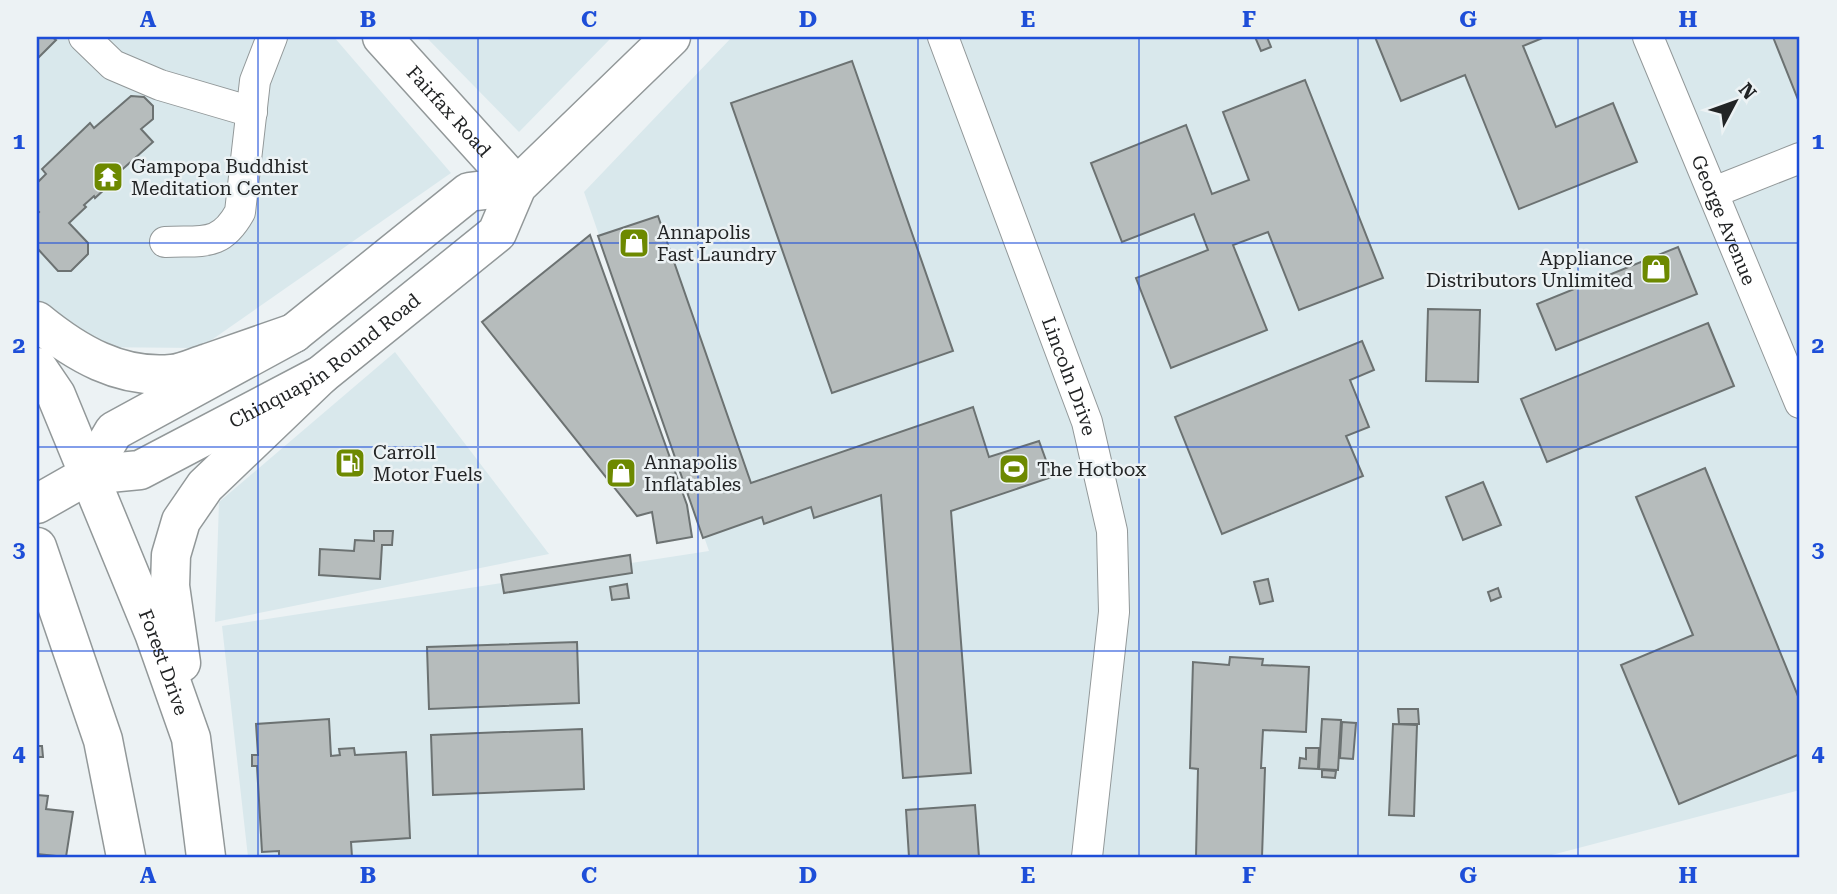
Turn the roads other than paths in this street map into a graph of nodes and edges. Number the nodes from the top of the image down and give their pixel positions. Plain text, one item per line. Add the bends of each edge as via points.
1 (84, 37) edge
2 (272, 37) edge
3 (382, 37) edge
4 (671, 37) edge
5 (943, 37) edge
6 (1648, 37) edge
7 (252, 112) junction
8 (1800, 158) edge
9 (517, 186) junction
10 (1714, 192) junction
11 (165, 242) dead end
12 (37, 321) edge
13 (295, 333) junction
14 (37, 367) edge
15 (321, 375) junction
16 (1800, 403) edge
17 (88, 475) junction
18 (37, 504) edge
19 (37, 547) edge
20 (191, 738) junction
21 (126, 857) edge
22 (206, 857) edge
23 (1087, 857) edge

1 - 7 street via 113,65 160,85
2 - 7 street via 255,81
3 - 9 main road, Fairfax Road
4 - 9 main road, Chinquapin Round Road
5 - 23 street, Lincoln Drive via 1087,422 1112,531 1114,612
6 - 10 street, George Avenue
7 - 11 street via 240,212 230,230 215,239
8 - 10 street
9 - 13 main road, Chinquapin Round Road via 469,192
9 - 15 main road, Chinquapin Round Road via 497,233
10 - 16 street, George Avenue
12 - 13 main road via 86,356 143,374 175,374
13 - 17 main road, Chinquapin Round Road via 114,431
14 - 17 main road, Forest Drive via 56,395
15 - 17 main road, Chinquapin Round Road via 140,470
15 - 20 main road via 205,486 181,521 170,555 170,586
17 - 18 main road, Chinquapin Round Road
17 - 20 main road, Forest Drive
19 - 21 main road via 103,740
20 - 22 main road, Forest Drive

